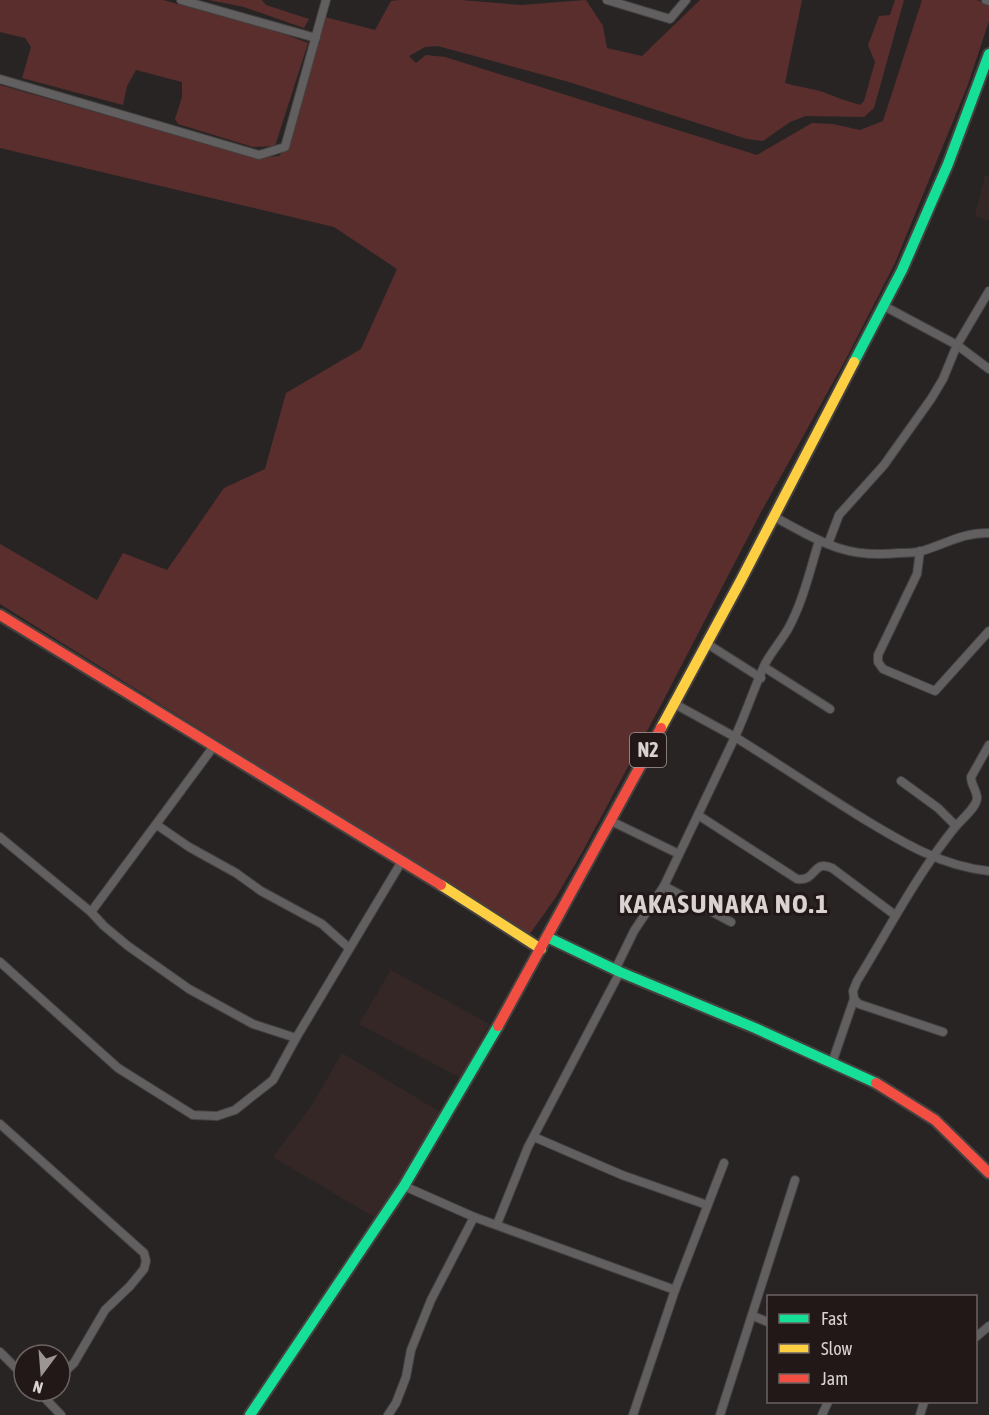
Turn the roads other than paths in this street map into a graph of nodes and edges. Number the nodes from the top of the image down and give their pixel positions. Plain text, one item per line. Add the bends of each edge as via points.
1 (180, 0) edge
2 (326, 0) edge
3 (607, 0) edge
4 (686, 0) edge
5 (316, 38) junction
6 (989, 54) edge
7 (0, 79) edge
8 (989, 291) edge
9 (884, 306) junction
10 (957, 345) junction
11 (989, 369) edge
12 (773, 516) junction
13 (989, 533) edge
14 (819, 541) junction
15 (828, 544) junction
16 (920, 551) junction
17 (0, 615) edge
18 (989, 631) edge
19 (706, 643) junction
20 (764, 667) junction
21 (761, 678) junction
22 (673, 703) junction
23 (830, 709) dead end
24 (735, 737) junction
25 (989, 745) edge
26 (214, 746) junction
27 (902, 781) dead end
28 (698, 815) junction
29 (611, 821) junction
30 (157, 825) junction
31 (956, 826) junction
32 (0, 837) edge
33 (679, 854) junction
34 (933, 858) junction
35 (402, 861) junction
36 (989, 871) edge
37 (663, 886) junction
38 (91, 912) junction
39 (895, 915) junction
40 (731, 922) dead end
41 (548, 937) junction
42 (349, 948) junction
43 (541, 949) junction
44 (0, 962) edge
45 (617, 971) junction
46 (854, 999) junction
47 (943, 1032) dead end
48 (297, 1038) junction
49 (832, 1063) junction
50 (0, 1124) edge
51 (534, 1137) junction
52 (724, 1163) dead end
53 (989, 1173) edge
54 (795, 1180) dead end
55 (404, 1186) junction
56 (707, 1205) junction
57 (474, 1217) junction
58 (498, 1224) junction
59 (675, 1290) junction
60 (753, 1316) junction
61 (767, 1322) edge
62 (989, 1326) edge
63 (977, 1336) edge
64 (0, 1352) edge
65 (12, 1364) edge
66 (72, 1365) edge
67 (51, 1403) edge
68 (61, 1415) edge
69 (250, 1415) edge
70 (388, 1415) edge
71 (633, 1415) edge
72 (720, 1415) edge

1 - 5 street
2 - 5 street
3 - 4 street via 670,19
5 - 7 street via 285,147 259,155
6 - 9 main road, N2 via 948,164
8 - 10 street
9 - 10 street
9 - 12 main road, N2
10 - 11 street
10 - 15 street via 931,399 884,465 839,515
12 - 14 street
12 - 19 main road, N2
13 - 16 street via 964,535
14 - 15 street
14 - 20 street via 794,618
15 - 16 street via 874,556
16 - 18 street via 916,574 878,655 883,669 935,691
17 - 26 main road
19 - 21 street
19 - 22 main road, N2
20 - 21 street
20 - 23 street
21 - 24 street
22 - 24 street
22 - 29 main road, N2
24 - 28 street
24 - 34 street
25 - 31 street via 971,777 975,803
26 - 30 street
26 - 35 main road
27 - 31 street
28 - 33 street
28 - 39 street via 797,879 804,880 824,864 832,868
29 - 33 street
29 - 41 main road, N2
30 - 38 street
30 - 42 street via 261,891 322,924
31 - 34 street
32 - 38 street
33 - 37 street
34 - 36 street
34 - 39 street
35 - 42 street
35 - 43 main road
37 - 40 street
37 - 45 street via 634,931
38 - 48 street via 128,946 189,989 253,1024
39 - 46 street via 857,981
41 - 43 main road, N2
41 - 45 main road
42 - 48 street
43 - 55 main road, N2
44 - 48 street via 118,1068 193,1115 217,1116 235,1110 273,1080
45 - 49 main road
45 - 51 street
46 - 47 street
46 - 49 street
49 - 53 main road via 874,1082 935,1120
50 - 66 street via 144,1253 144,1269 105,1310
51 - 56 street via 622,1175
51 - 58 street
52 - 56 street
54 - 60 street
55 - 57 street
55 - 69 main road, N2
56 - 59 street
57 - 58 street
57 - 70 street via 431,1300 411,1350 406,1377
58 - 59 street
59 - 71 street
60 - 61 street
60 - 72 street
62 - 63 street
64 - 65 street
67 - 68 street

